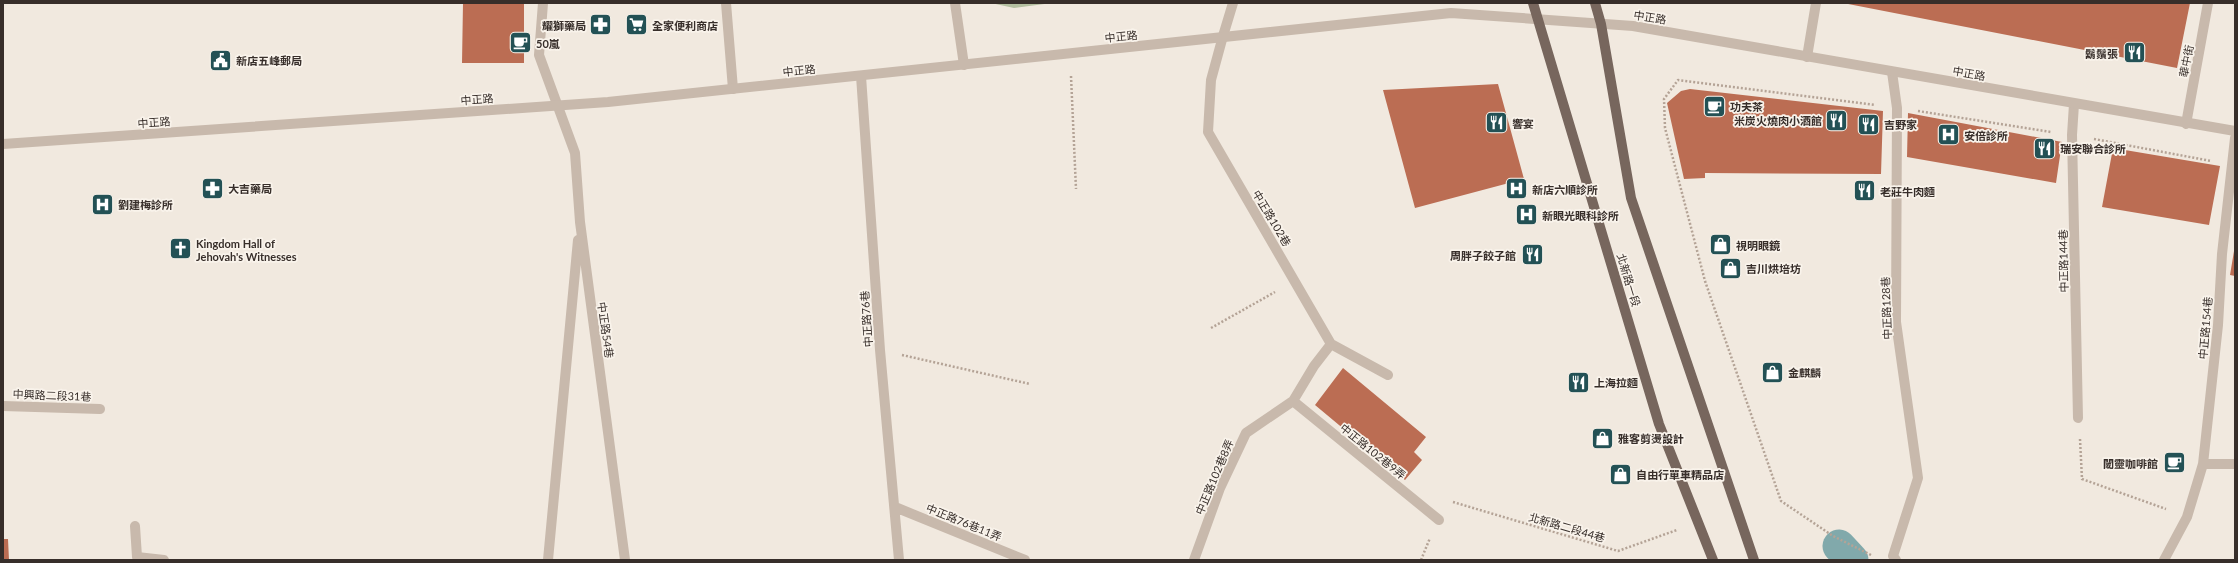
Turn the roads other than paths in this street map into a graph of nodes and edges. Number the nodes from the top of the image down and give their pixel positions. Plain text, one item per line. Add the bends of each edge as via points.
1 (543, 3) edge
2 (726, 3) edge
3 (955, 3) edge
4 (1233, 3) edge
5 (1533, 3) edge
6 (1595, 3) edge
7 (1816, 3) edge
8 (2208, 3) edge
9 (1537, 19) junction
10 (1601, 24) junction
11 (1223, 36) junction
12 (1807, 57) junction
13 (964, 65) junction
14 (1892, 72) junction
15 (861, 76) junction
16 (733, 89) junction
17 (2074, 104) junction
18 (557, 106) junction
19 (2186, 124) junction
20 (2235, 131) edge
21 (2235, 138) edge
22 (3, 144) edge
23 (580, 222) junction
24 (1332, 344) junction
25 (1388, 376) dead end
26 (1293, 401) junction
27 (3, 406) edge
28 (100, 409) dead end
29 (2078, 418) road end
30 (2203, 464) junction
31 (2235, 464) edge
32 (895, 507) junction
33 (1439, 520) road end
34 (135, 526) dead end
35 (164, 560) edge
36 (548, 560) edge
37 (625, 560) edge
38 (899, 560) edge
39 (1025, 560) edge
40 (1194, 560) edge
41 (1712, 560) edge
42 (1754, 560) edge
43 (1896, 560) edge
44 (2164, 560) edge

1 - 18 street, 中正路54巷 via 539,55
2 - 16 street
3 - 13 street
4 - 11 street, 中正路102巷
5 - 9 main road, 北新路一段
6 - 10 main road
7 - 12 street
8 - 19 street, 華中街
9 - 10 street, 中正路
9 - 11 street, 中正路 via 1451,13
9 - 41 main road, 北新路一段 via 1659,424
10 - 12 street, 中正路 via 1633,26
10 - 42 main road via 1631,198
11 - 13 street, 中正路
11 - 24 street, 中正路102巷 via 1211,80 1208,132
12 - 14 street, 中正路
13 - 15 street, 中正路
14 - 17 street, 中正路
14 - 43 street, 中正路128巷 via 1897,108 1896,322 1918,478 1893,556
15 - 16 street, 中正路
15 - 32 street, 中正路76巷 via 880,350
16 - 18 street, 中正路
17 - 19 street, 中正路
17 - 29 street, 中正路144巷 via 2072,135
18 - 22 street, 中正路
18 - 23 street, 中正路54巷 via 574,153
19 - 20 street, 中正路
21 - 30 street, 中正路154巷
23 - 36 street
23 - 37 street, 中正路54巷
24 - 25 street
24 - 26 street, 中正路102巷8弄 via 1314,366
26 - 33 street, 中正路102巷9弄
26 - 40 street, 中正路102巷8弄 via 1246,433 1220,488
27 - 28 street, 中興路二段31巷
30 - 31 street
30 - 44 street, 中正路154巷 via 2187,517
32 - 38 street, 中正路76巷
32 - 39 street, 中正路76巷11弄
34 - 35 street via 137,557

